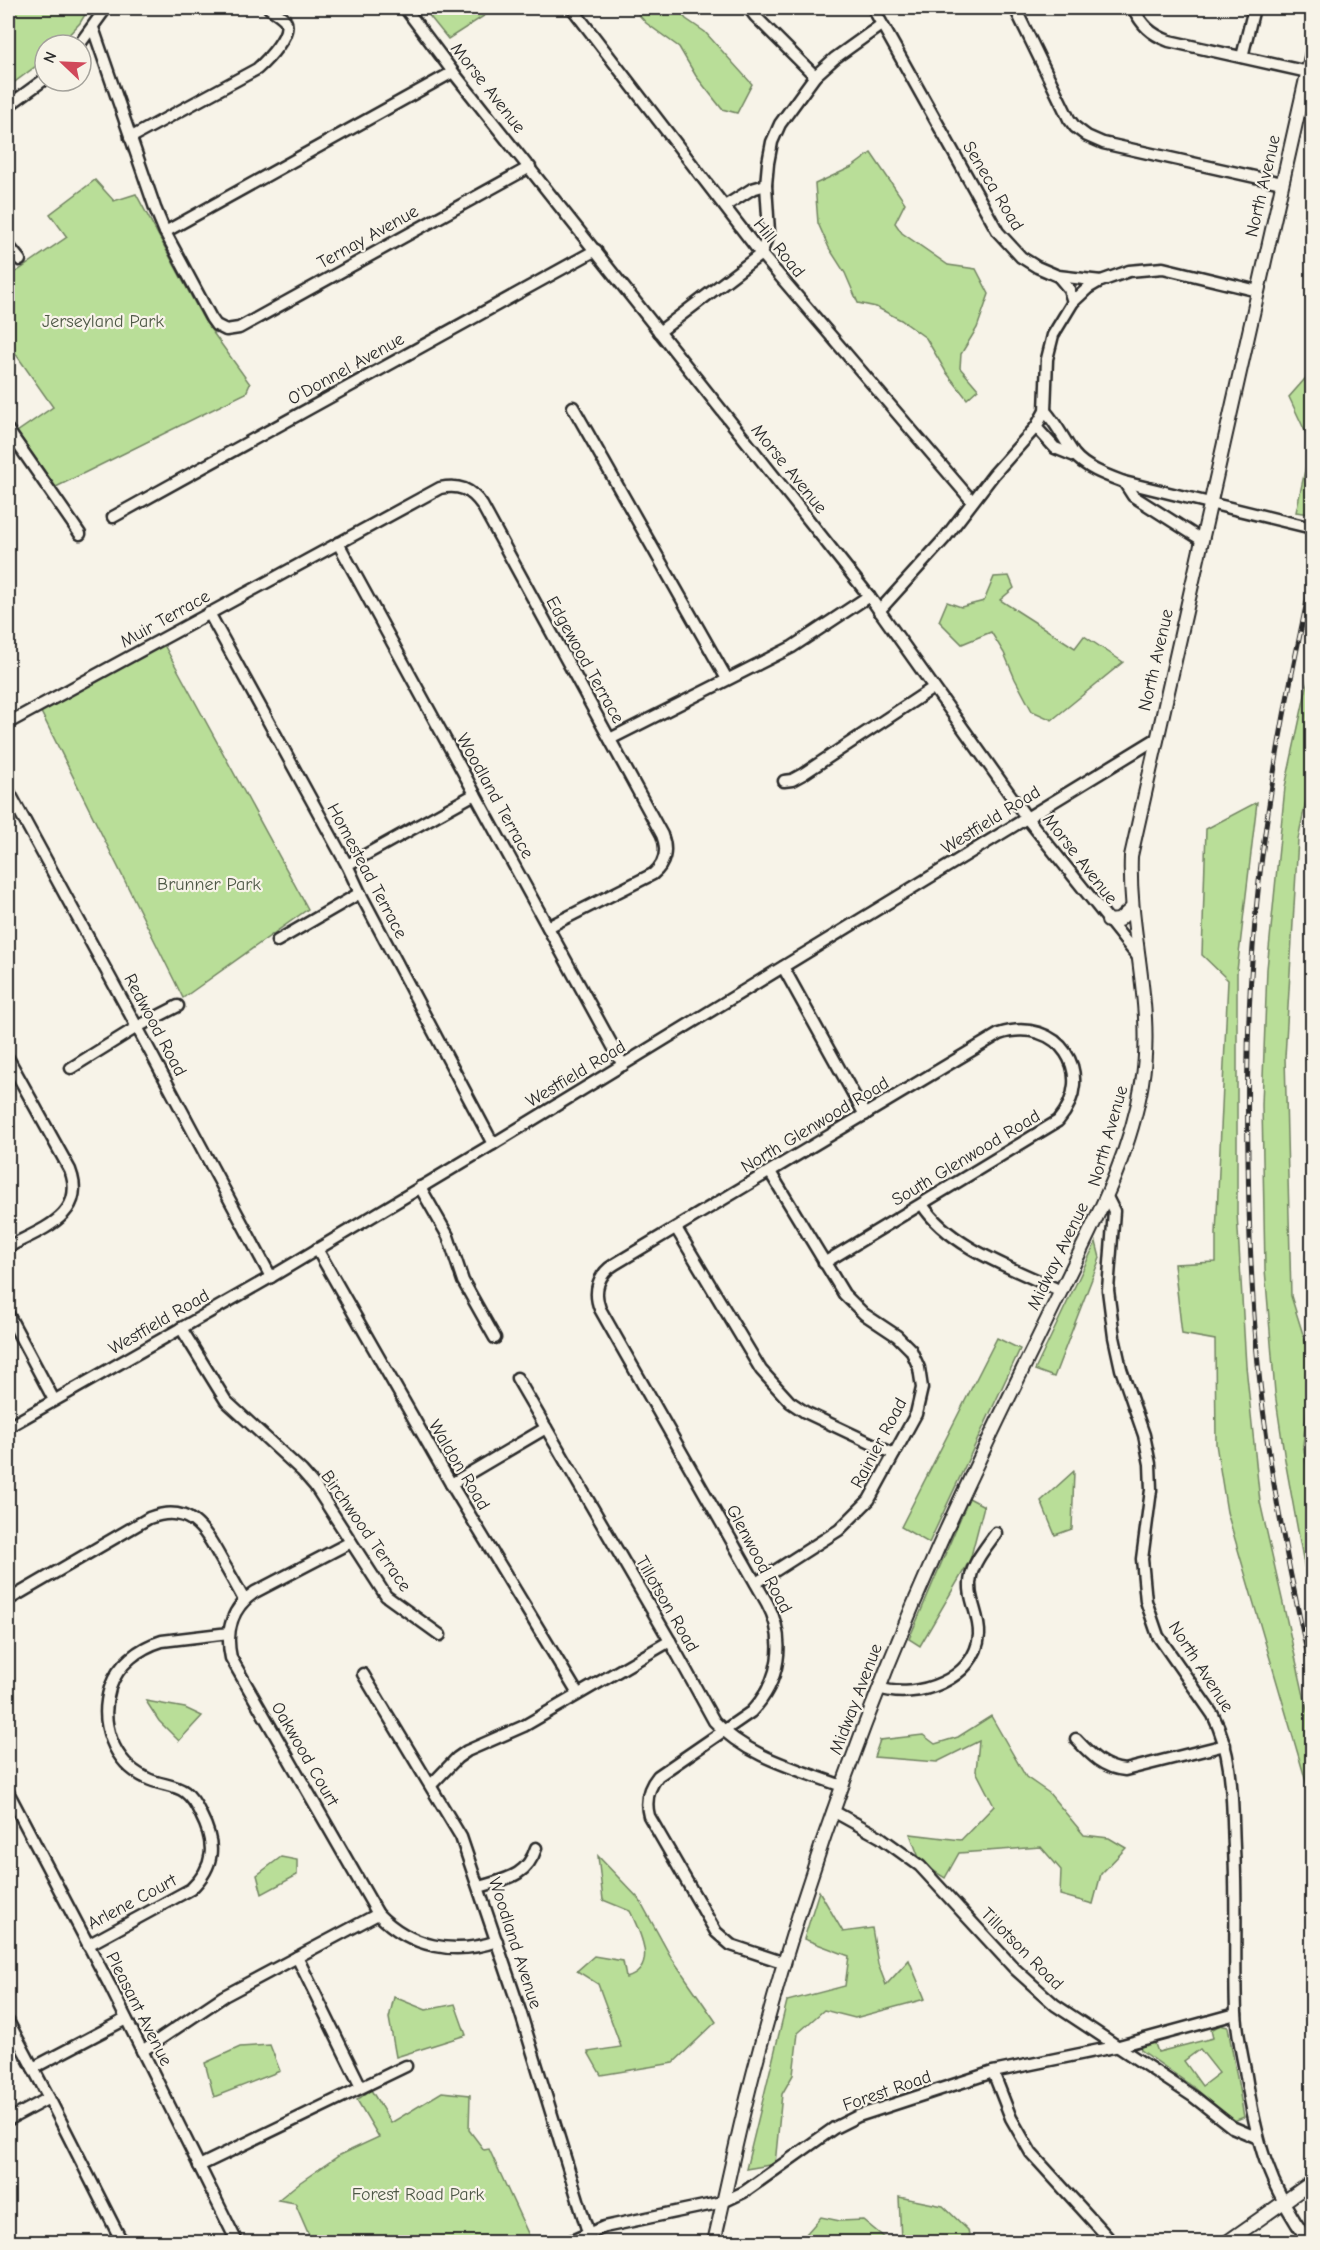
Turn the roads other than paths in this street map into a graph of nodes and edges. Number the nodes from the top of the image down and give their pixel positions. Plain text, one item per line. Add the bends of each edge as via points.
1 (106, 8) edge
2 (269, 8) edge
3 (405, 8) edge
4 (572, 8) edge
5 (749, 8) edge
6 (873, 8) edge
7 (1015, 8) edge
8 (1133, 8) edge
9 (1254, 8) edge
10 (881, 25) junction
11 (93, 28) junction
12 (89, 33) edge
13 (1312, 52) edge
14 (1242, 57) junction
15 (453, 72) junction
16 (1308, 72) junction
17 (815, 76) junction
18 (33, 88) edge
19 (8, 106) edge
20 (130, 138) junction
21 (530, 167) junction
22 (1282, 183) junction
23 (766, 185) junction
24 (725, 206) junction
25 (165, 232) junction
26 (8, 244) edge
27 (596, 250) junction
28 (761, 254) junction
29 (20, 260) dead end
30 (1058, 276) junction
31 (1101, 280) junction
32 (1258, 291) junction
33 (1073, 302) junction
34 (659, 332) junction
35 (573, 407) dead end
36 (1045, 411) junction
37 (1036, 427) junction
38 (8, 430) edge
39 (1075, 456) junction
40 (1124, 482) junction
41 (972, 501) junction
42 (1210, 502) junction
43 (113, 518) dead end
44 (1309, 527) edge
45 (80, 534) dead end
46 (1202, 540) junction
47 (338, 543) junction
48 (869, 596) junction
49 (879, 610) junction
50 (209, 613) junction
51 (728, 680) junction
52 (933, 688) junction
53 (8, 723) edge
54 (610, 739) junction
55 (1156, 739) junction
56 (784, 781) dead end
57 (8, 790) edge
58 (476, 795) junction
59 (1026, 818) junction
60 (347, 865) junction
61 (360, 893) junction
62 (1132, 908) junction
63 (1108, 921) junction
64 (548, 927) junction
65 (277, 941) dead end
66 (1139, 958) junction
67 (783, 967) junction
68 (178, 1006) dead end
69 (138, 1027) junction
70 (1064, 1051) joint
71 (8, 1058) edge
72 (623, 1065) junction
73 (71, 1068) dead end
74 (865, 1115) junction
75 (494, 1144) junction
76 (770, 1172) junction
77 (420, 1187) junction
78 (1107, 1197) junction
79 (922, 1204) junction
80 (676, 1228) junction
81 (8, 1247) edge
82 (318, 1249) junction
83 (824, 1263) junction
84 (271, 1277) junction
85 (597, 1291) joint
86 (1061, 1292) junction
87 (8, 1314) edge
88 (181, 1328) junction
89 (495, 1338) dead end
90 (517, 1378) dead end
91 (54, 1400) junction
92 (8, 1427) edge
93 (546, 1428) junction
94 (894, 1454) junction
95 (451, 1484) junction
96 (996, 1533) dead end
97 (351, 1542) junction
98 (756, 1583) junction
99 (8, 1600) edge
100 (244, 1600) junction
101 (228, 1633) junction
102 (441, 1635) dead end
103 (670, 1641) junction
104 (363, 1674) dead end
105 (879, 1688) junction
106 (578, 1694) junction
107 (723, 1732) junction
108 (1076, 1739) dead end
109 (1225, 1745) junction
110 (430, 1785) junction
111 (842, 1786) junction
112 (8, 1792) edge
113 (833, 1811) junction
114 (536, 1848) dead end
115 (479, 1887) junction
116 (378, 1914) junction
117 (496, 1941) junction
118 (88, 1945) junction
119 (297, 1957) junction
120 (786, 1963) junction
121 (1236, 2014) junction
122 (126, 2019) junction
123 (8, 2020) edge
124 (1119, 2046) junction
125 (142, 2051) junction
126 (406, 2066) dead end
127 (33, 2068) junction
128 (993, 2072) junction
129 (361, 2088) junction
130 (49, 2098) junction
131 (8, 2120) edge
132 (1258, 2138) junction
133 (199, 2166) junction
134 (1312, 2182) edge
135 (723, 2202) junction
136 (1284, 2204) junction
137 (590, 2238) edge
138 (122, 2242) edge
139 (237, 2242) edge
140 (569, 2242) edge
141 (714, 2242) edge
142 (1112, 2242) edge
143 (1227, 2242) edge
144 (1309, 2242) edge

1 - 11 street
2 - 20 street via 285,21 287,29 265,62
3 - 15 street, Morse Avenue
4 - 24 street, Hill Road
5 - 17 street
6 - 10 street, Seneca Road
7 - 22 street via 1062,108 1087,136 1103,143
8 - 14 street via 1147,30 1169,41
9 - 14 street
10 - 17 street
10 - 30 street, Seneca Road via 998,232 1021,257
11 - 12 street
11 - 20 street
13 - 16 main road, North Avenue
14 - 16 street
15 - 21 street, Morse Avenue
15 - 25 street
16 - 22 main road, North Avenue
17 - 23 street via 780,124 772,142
18 - 19 street
20 - 25 street
21 - 25 street, Ternay Avenue via 239,328 226,330 211,318
21 - 27 street, Morse Avenue
22 - 32 main road, North Avenue
23 - 24 street
23 - 28 street via 769,232
24 - 28 street, Hill Road
26 - 29 street
27 - 34 street, Morse Avenue
27 - 43 street, O'Donnel Avenue
28 - 34 street
28 - 41 street, Hill Road
30 - 31 street, Seneca Road
30 - 33 street via 1069,289
31 - 32 street, Seneca Road via 1139,269 1163,268
31 - 33 street
32 - 42 main road, North Avenue
33 - 36 street via 1049,345
34 - 48 street, Morse Avenue
35 - 51 street
36 - 37 street
36 - 39 street
37 - 39 street via 1055,448
37 - 41 street
38 - 45 street
39 - 40 street
40 - 42 street
40 - 46 street via 1133,496
41 - 49 street via 945,538
42 - 44 street
42 - 46 main road, North Avenue
46 - 55 main road, North Avenue
47 - 50 street, Muir Terrace
47 - 54 street, Edgewood Terrace via 440,488 458,486 471,492 482,505
47 - 58 street, Woodland Terrace
48 - 49 street, Morse Avenue
48 - 51 street via 792,647
49 - 52 street, Morse Avenue
50 - 53 street, Muir Terrace
50 - 60 street, Homestead Terrace
51 - 54 street
52 - 56 street via 803,774
52 - 59 street, Morse Avenue
54 - 64 street, Edgewood Terrace via 664,839 664,860 652,874
55 - 59 street, Westfield Road
55 - 62 main road, North Avenue via 1131,856
57 - 69 street, Redwood Road
58 - 60 street
58 - 64 street, Woodland Terrace
59 - 63 street, Morse Avenue
59 - 67 street, Westfield Road
60 - 61 street, Homestead Terrace
61 - 65 street
61 - 75 street, Homestead Terrace
62 - 63 main road via 1119,920
62 - 66 main road, North Avenue
63 - 66 street, Morse Avenue
64 - 72 street, Woodland Terrace
66 - 78 main road, North Avenue via 1146,1016 1142,1085 1128,1140
67 - 72 street, Westfield Road
67 - 74 street
68 - 69 street
69 - 73 street
69 - 84 street, Redwood Road
70 - 74 street, North Glenwood Road via 1057,1042 1037,1032 1010,1031
70 - 79 street, South Glenwood Road via 1072,1065 1074,1092 1058,1121
71 - 81 street via 70,1170 74,1186 72,1202 63,1216
72 - 75 street, Westfield Road
74 - 76 street, North Glenwood Road
75 - 77 street, Westfield Road
76 - 80 street, North Glenwood Road
76 - 83 street, Rainier Road
77 - 82 street, Westfield Road
77 - 89 street via 448,1236 463,1281
78 - 86 main road, Midway Avenue
78 - 109 street, North Avenue via 1114,1211 1108,1290 1114,1337 1150,1464 1151,1490 1142,1559 1146,1601 1158,1636 1213,1715
79 - 83 street, South Glenwood Road
79 - 86 street via 941,1226 973,1249
80 - 85 street, North Glenwood Road via 610,1267 599,1281
80 - 94 street via 777,1390 806,1412
82 - 84 street, Westfield Road
82 - 95 street, Waldon Road
83 - 94 street, Rainier Road via 853,1305 906,1345 919,1368 920,1401
84 - 88 street, Westfield Road
85 - 98 street, Glenwood Road via 600,1309
86 - 105 main road, Midway Avenue via 959,1500
87 - 91 street
88 - 91 street, Westfield Road
88 - 97 street, Birchwood Terrace via 226,1401 302,1471
90 - 93 street, Tillotson Road
91 - 92 street, Westfield Road
93 - 95 street
93 - 103 street, Tillotson Road
94 - 98 street, Rainier Road via 869,1500 854,1517
95 - 106 street, Waldon Road
96 - 105 street via 971,1576 970,1597 979,1634 967,1664 936,1684 904,1693
97 - 100 street
97 - 102 street, Birchwood Terrace via 386,1596
98 - 107 street, Glenwood Road via 776,1627 777,1664 758,1705
99 - 100 street via 149,1518 167,1514 186,1517 201,1527
100 - 101 street
101 - 116 street, Oakwood Court via 233,1663
101 - 118 street, Arlene Court via 152,1644 127,1661 113,1680 106,1718 115,1748 141,1775 190,1797 207,1826 211,1852 202,1878 191,1889
103 - 106 street
103 - 107 street, Tillotson Road via 708,1713
104 - 110 street, Woodland Avenue
105 - 111 main road, Midway Avenue
106 - 110 street via 524,1726 467,1751
107 - 111 street, Tillotson Road via 756,1753
107 - 120 street, Glenwood Road via 658,1776 647,1798 649,1816 716,1932 731,1945
108 - 109 street via 1100,1762 1125,1770
109 - 121 street, North Avenue via 1232,1800
110 - 115 street, Woodland Avenue via 461,1837
111 - 113 main road, Midway Avenue
112 - 118 street, Pleasant Avenue
113 - 120 main road, Midway Avenue
113 - 124 street, Tillotson Road via 880,1837 920,1866 1033,1987
114 - 115 street via 532,1861 513,1877
115 - 117 street, Woodland Avenue
116 - 117 street, Oakwood Court via 401,1933 432,1946 465,1948
116 - 119 street
117 - 137 street, Woodland Avenue
118 - 122 street, Pleasant Avenue
119 - 125 street via 224,1996
119 - 129 street
120 - 135 main road, Midway Avenue via 755,2066
121 - 124 street, Forest Road
121 - 132 street, North Avenue
122 - 125 street, Pleasant Avenue
122 - 127 street
123 - 127 street
124 - 128 street, Forest Road
124 - 132 street, Tillotson Road via 1232,2127
125 - 133 street, Pleasant Avenue
126 - 129 street
127 - 130 street
128 - 135 street, Forest Road via 858,2116
128 - 142 street via 1011,2118 1031,2153
129 - 133 street
130 - 131 street
130 - 138 street
132 - 136 street, North Avenue
133 - 139 street, Pleasant Avenue
134 - 136 main road
135 - 137 street, Forest Road via 604,2228
135 - 141 main road, Midway Avenue
136 - 143 main road
136 - 144 street, North Avenue
137 - 140 street, Forest Road

